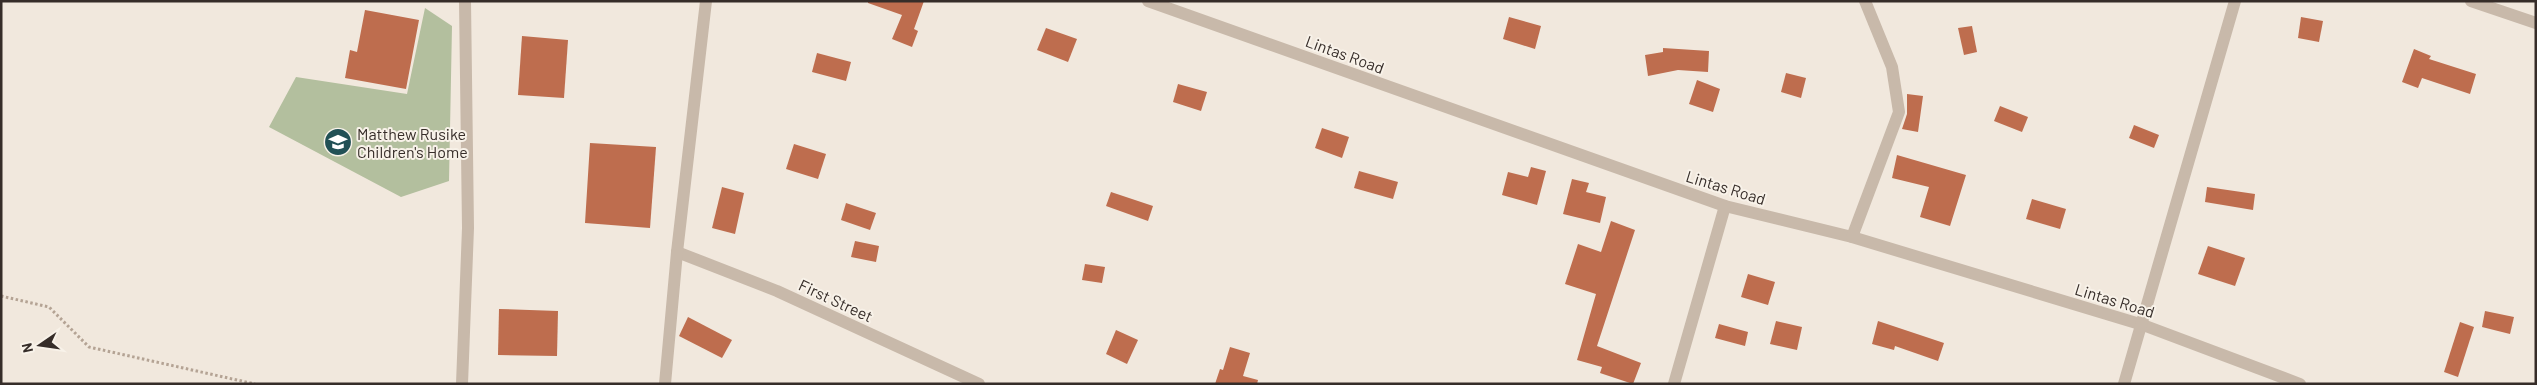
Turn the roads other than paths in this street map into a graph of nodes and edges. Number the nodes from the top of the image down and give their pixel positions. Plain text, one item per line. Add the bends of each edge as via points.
1 (465, 1) edge
2 (706, 1) edge
3 (1148, 1) edge
4 (1865, 1) edge
5 (2235, 1) edge
6 (2471, 1) edge
7 (2536, 23) edge
8 (1725, 206) junction
9 (1852, 237) junction
10 (676, 252) junction
11 (2143, 324) junction
12 (462, 384) edge
13 (665, 384) edge
14 (979, 384) edge
15 (1674, 384) edge
16 (2124, 384) edge
17 (2300, 384) edge

1 - 12 street via 468,228
2 - 10 street
3 - 8 street, Lintas Road
4 - 9 street via 1892,67 1899,112
5 - 11 street
6 - 7 street
8 - 9 street, Lintas Road
8 - 15 street
9 - 11 street, Lintas Road
10 - 13 street
10 - 14 street, First Street via 777,291
11 - 16 street
11 - 17 street, Lintas Road

